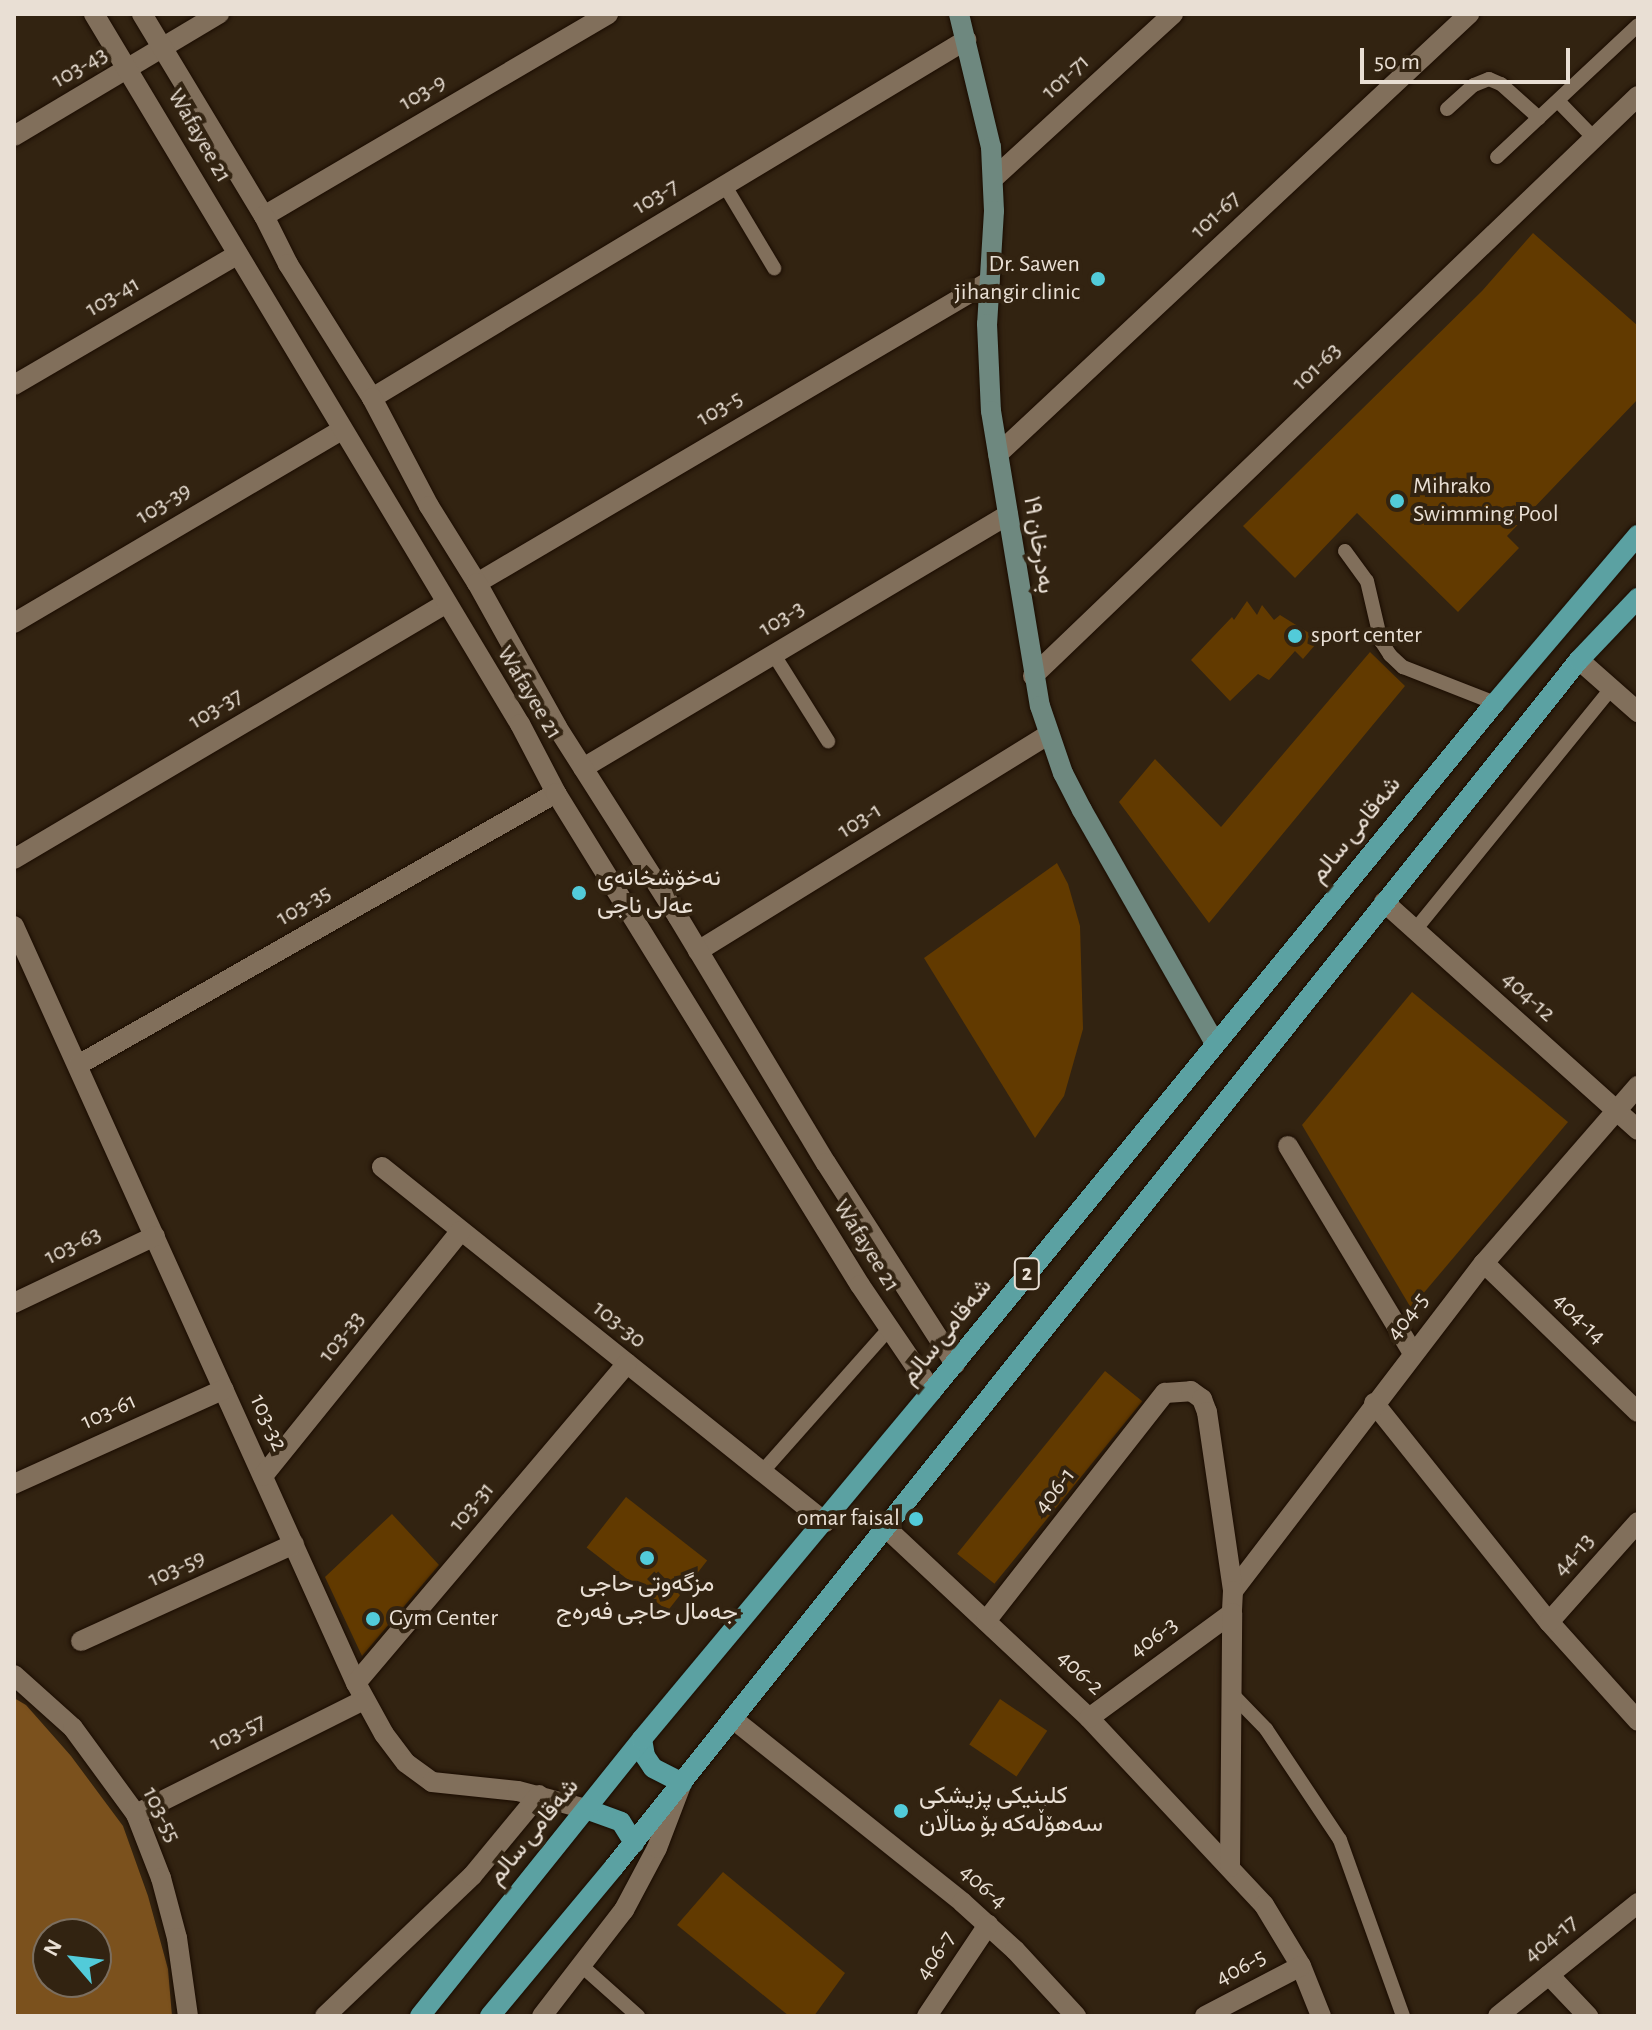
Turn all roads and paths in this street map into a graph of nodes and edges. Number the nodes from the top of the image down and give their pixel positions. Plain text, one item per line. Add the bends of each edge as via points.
1 (94, 14) edge
2 (142, 14) edge
3 (219, 14) edge
4 (608, 14) edge
5 (959, 14) edge
6 (1173, 14) edge
7 (1469, 14) edge
8 (1638, 25) edge
9 (966, 40) junction
10 (164, 48) junction
11 (130, 70) junction
12 (1638, 96) edge
13 (1558, 101) junction
14 (1447, 109) dead end
15 (1539, 118) junction
16 (14, 136) edge
17 (1594, 138) junction
18 (1497, 157) dead end
19 (994, 178) junction
20 (725, 186) junction
21 (264, 216) junction
22 (238, 254) junction
23 (774, 268) dead end
24 (990, 281) junction
25 (14, 385) edge
26 (372, 398) junction
27 (341, 430) junction
28 (998, 454) junction
29 (1008, 515) junction
30 (1638, 535) edge
31 (1345, 551) dead end
32 (477, 583) junction
33 (1638, 598) edge
34 (445, 604) junction
35 (14, 623) edge
36 (774, 655) junction
37 (1579, 660) junction
38 (1033, 676) junction
39 (1611, 689) junction
40 (1495, 703) junction
41 (1638, 712) edge
42 (1048, 735) junction
43 (828, 741) dead end
44 (583, 768) junction
45 (556, 793) junction
46 (14, 859) edge
47 (1384, 902) junction
48 (14, 926) edge
49 (1415, 930) junction
50 (698, 951) junction
51 (1215, 1043) junction
52 (78, 1065) junction
53 (1638, 1086) edge
54 (1616, 1111) junction
55 (1638, 1130) edge
56 (1288, 1146) dead end
57 (382, 1167) dead end
58 (461, 1231) junction
59 (155, 1236) junction
60 (1484, 1263) junction
61 (14, 1303) edge
62 (889, 1329) junction
63 (1413, 1353) junction
64 (627, 1364) junction
65 (955, 1364) junction
66 (224, 1389) junction
67 (932, 1391) junction
68 (1374, 1403) junction
69 (1638, 1412) edge
70 (762, 1472) junction
71 (263, 1476) junction
72 (14, 1484) edge
73 (825, 1522) junction
74 (1638, 1522) edge
75 (884, 1526) junction
76 (294, 1544) junction
77 (1233, 1591) junction
78 (1232, 1613) junction
79 (986, 1621) junction
80 (1549, 1622) junction
81 (81, 1641) dead end
82 (14, 1675) edge
83 (360, 1692) junction
84 (1232, 1694) junction
85 (1089, 1718) junction
86 (733, 1719) junction
87 (1638, 1721) edge
88 (642, 1739) junction
89 (682, 1783) junction
90 (539, 1795) junction
91 (586, 1809) junction
92 (136, 1814) junction
93 (634, 1843) junction
94 (1230, 1867) junction
95 (1638, 1903) edge
96 (988, 1925) junction
97 (1301, 1966) junction
98 (583, 1967) junction
99 (1549, 1975) junction
100 (188, 2016) edge
101 (325, 2016) edge
102 (420, 2016) edge
103 (490, 2016) edge
104 (542, 2016) edge
105 (638, 2016) edge
106 (927, 2016) edge
107 (1076, 2016) edge
108 (1205, 2016) edge
109 (1321, 2016) edge
110 (1403, 2016) edge
111 (1498, 2016) edge
112 (1588, 2016) edge

1 - 11 street, Wafayee 21
2 - 10 street, Wafayee 21
3 - 10 street, 103-43
4 - 21 street, 103-9
5 - 9 main road, بەدرخان ١٩
6 - 19 street, 101-71
7 - 28 street, 101-67
8 - 13 lane
9 - 19 main road, بەدرخان ١٩
9 - 20 street, 103-7
10 - 11 street, 103-43
10 - 21 street, Wafayee 21
11 - 16 street, 103-43
11 - 22 street, Wafayee 21
12 - 17 street, 101-63
13 - 15 lane
13 - 17 lane
14 - 15 lane via 1489,79
15 - 18 lane
17 - 38 street, 101-63
19 - 24 main road, بەدرخان ١٩
20 - 23 lane
20 - 26 street, 103-7
21 - 26 street, Wafayee 21
22 - 25 street, 103-41
22 - 27 street, Wafayee 21
24 - 28 main road, بەدرخان ١٩ via 988,368
24 - 32 street, 103-5
26 - 32 street, Wafayee 21
27 - 34 street, Wafayee 21
27 - 35 street, 103-39
28 - 29 main road, بەدرخان ١٩
29 - 36 street, 103-3
29 - 38 main road, بەدرخان ١٩
30 - 40 main road, شەقامی سالم / 2
31 - 40 lane via 1367,581 1381,641 1390,655 1403,667
32 - 44 street, Wafayee 21
33 - 37 main road, 2
34 - 45 street, Wafayee 21
34 - 46 street, 103-37
36 - 43 lane
36 - 44 street, 103-3
37 - 39 street
37 - 47 main road, 2
38 - 42 main road, بەدرخان ١٩
39 - 41 street
39 - 49 lane
40 - 51 main road, شەقامی سالم / 2
42 - 50 street, 103-1
42 - 51 main road, بەدرخان ١٩ via 1103,849
44 - 50 street, Wafayee 21
45 - 52 street, 103-35
45 - 62 street, Wafayee 21
47 - 49 street, 404-12
47 - 75 main road, 2
48 - 52 street, 103-32
49 - 54 street, 404-12
50 - 65 street, Wafayee 21
51 - 65 main road, شەقامی سالم / 2
52 - 59 street, 103-32
53 - 54 street, 404-5
54 - 55 street, 404-12
54 - 60 street, 404-5
56 - 63 street
57 - 58 street, 103-30
58 - 64 street, 103-30
58 - 71 street, 103-33
59 - 61 street, 103-63
59 - 66 street, 103-32
60 - 63 street, 404-5
60 - 69 street, 404-14
62 - 67 street, Wafayee 21
62 - 70 lane
63 - 68 street, 404-5
64 - 70 street, 103-30
64 - 83 street, 103-31
65 - 67 main road, شەقامی سالم / 2
66 - 71 street, 103-32
66 - 72 street, 103-61
67 - 73 main road, شەقامی سالم / 2
68 - 77 street, 404-5
68 - 80 street
70 - 73 street, 103-30
71 - 76 street, 103-32
73 - 88 main road, شەقامی سالم / 2
74 - 80 street, 44-13
75 - 79 street, 406-2
75 - 86 main road, 2
76 - 81 street, 103-59
76 - 83 street, 103-32
77 - 78 street
77 - 79 street, 406-1 via 1207,1412 1191,1391 1165,1393
78 - 84 street
78 - 85 street, 406-3
79 - 85 street, 406-2
80 - 87 street
82 - 92 street, 103-55 via 73,1728
83 - 90 street, 103-32 via 406,1763 432,1782
83 - 92 street, 103-57
84 - 94 street
84 - 110 lane via 1266,1729 1340,1840
85 - 94 street, 406-2
86 - 89 main road, 2
86 - 96 street, 406-4
88 - 89 main road via 653,1768
88 - 91 main road, شەقامی سالم / 2
89 - 93 main road, 2
89 - 98 street via 641,1880
90 - 91 street, 103-32
90 - 101 street via 472,1876
91 - 93 main road via 621,1822
91 - 102 main road, شەقامی سالم / 2
92 - 100 street, 103-55 via 177,1938
93 - 103 main road, 2
94 - 97 street, 406-2 via 1264,1905
95 - 99 street, 404-17
96 - 106 street, 406-7
96 - 107 street, 406-4
97 - 108 street, 406-5
97 - 109 street, 406-2
98 - 104 street
98 - 105 lane
99 - 111 street, 404-17
99 - 112 street

